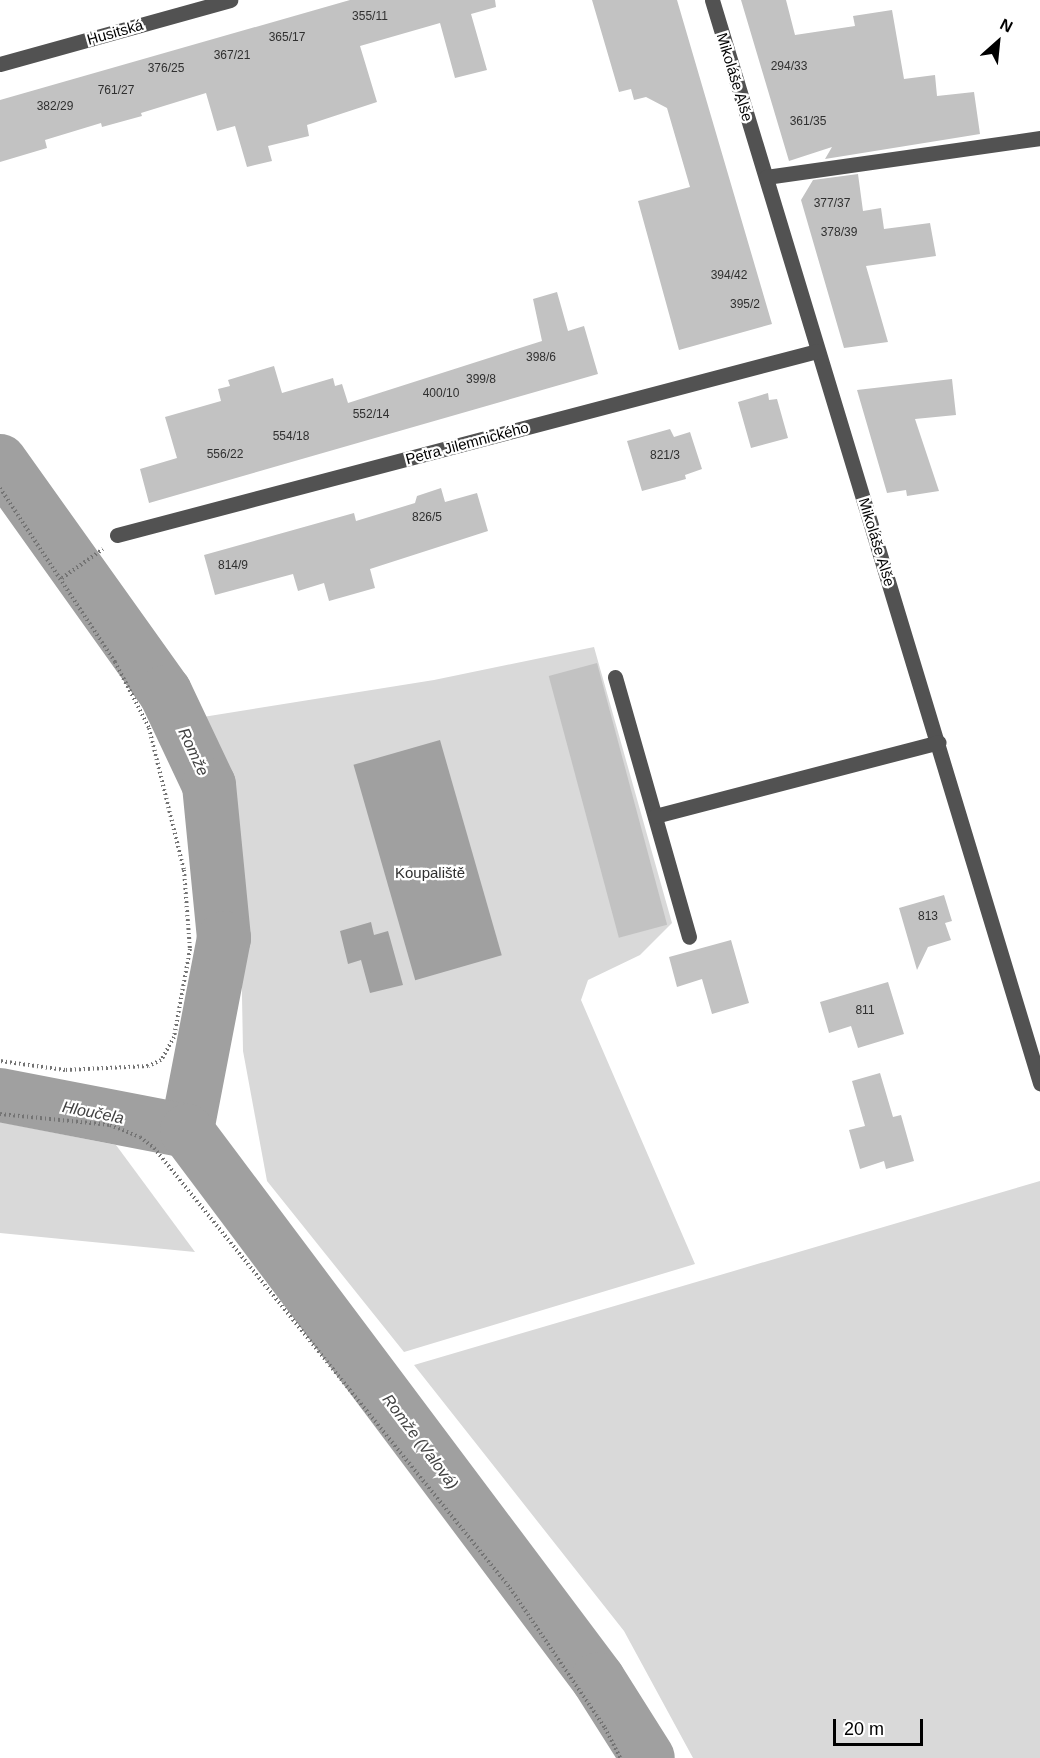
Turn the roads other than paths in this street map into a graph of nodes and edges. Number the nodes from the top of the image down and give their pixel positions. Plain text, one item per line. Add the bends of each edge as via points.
1 (231, 0) edge
2 (712, 0) edge
3 (0, 64) edge
4 (1040, 138) edge
5 (766, 177) junction
6 (817, 351) junction
7 (112, 541) road end
8 (615, 677) dead end
9 (939, 742) junction
10 (655, 816) junction
11 (689, 936) dead end
12 (1040, 1083) edge

1 - 3 street, Husitská
2 - 5 street, Mikoláše Alše
4 - 5 street
5 - 6 street, Mikoláše Alše
6 - 7 street, Petra Jilemnického
6 - 9 street, Mikoláše Alše
8 - 10 street
9 - 10 street
9 - 12 street, Mikoláše Alše
10 - 11 street

